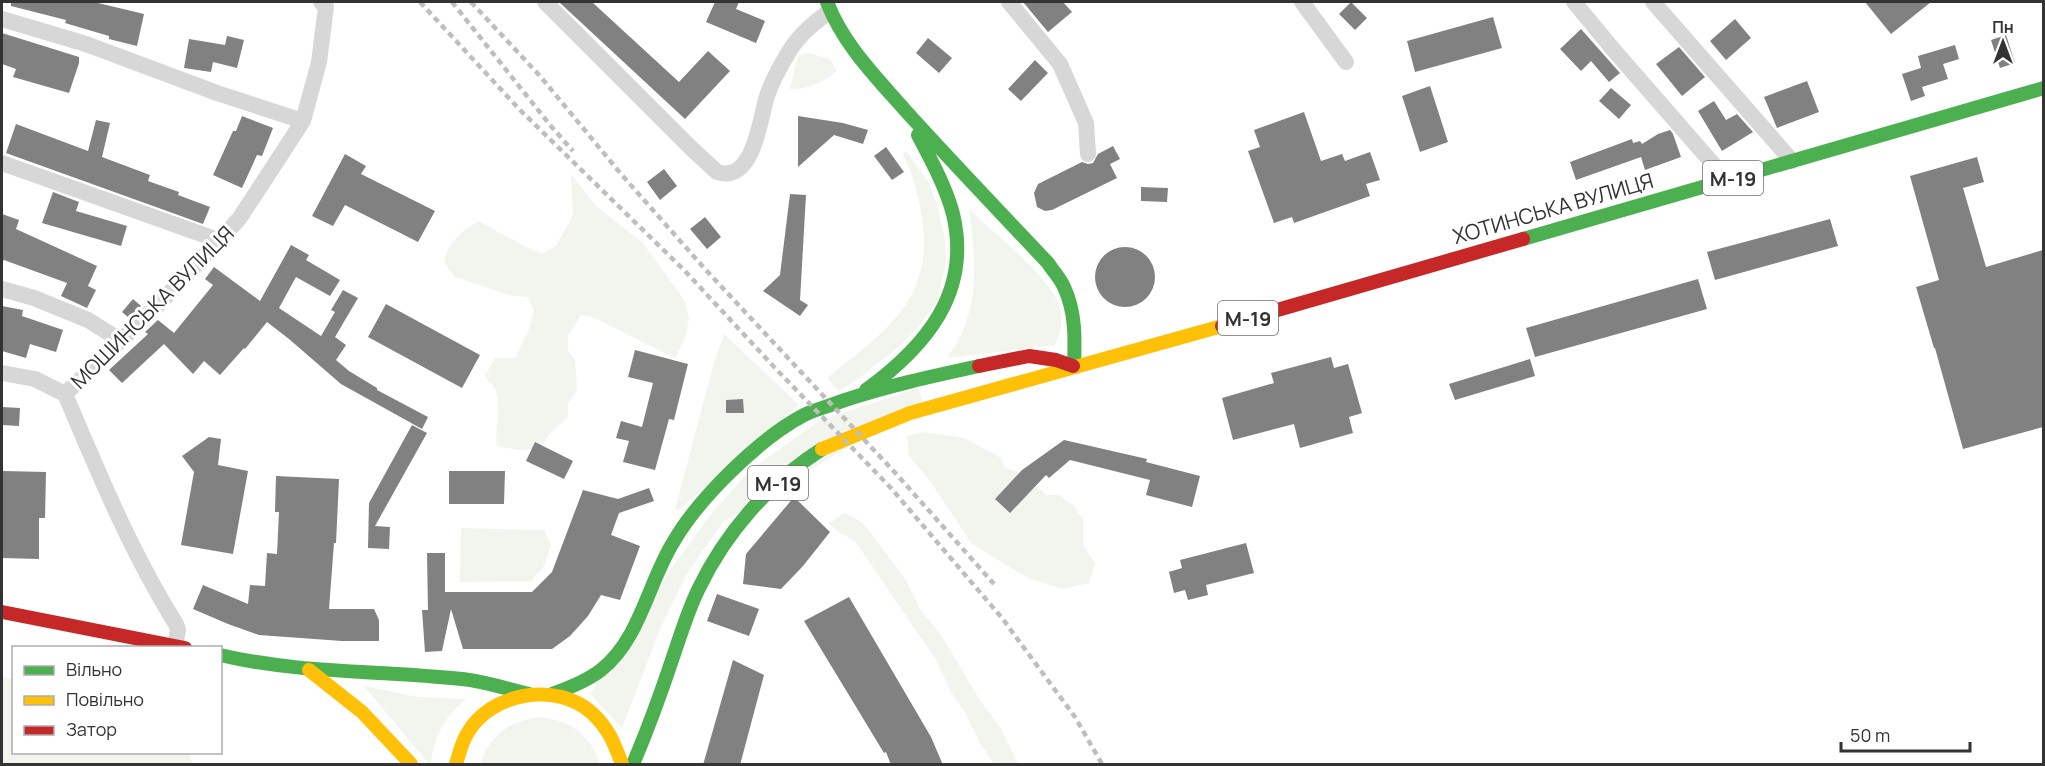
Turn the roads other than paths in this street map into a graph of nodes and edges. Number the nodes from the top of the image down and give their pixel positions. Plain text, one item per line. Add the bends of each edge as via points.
1 (321, 2) edge
2 (545, 2) edge
3 (1009, 2) edge
4 (1302, 2) edge
5 (1574, 2) edge
6 (1653, 2) edge
7 (828, 6) edge
8 (2, 19) edge
9 (1346, 62) dead end
10 (2043, 88) edge
11 (908, 114) junction
12 (303, 121) junction
13 (1088, 154) dead end
14 (1792, 161) junction
15 (2, 163) edge
16 (1727, 180) junction
17 (218, 240) junction
18 (2, 289) edge
19 (120, 340) junction
20 (1074, 367) junction
21 (2, 373) edge
22 (65, 394) junction
23 (860, 394) junction
24 (2, 612) edge
25 (175, 646) edge
26 (180, 646) edge
27 (222, 655) edge
28 (309, 670) junction
29 (529, 694) junction
30 (552, 694) junction
31 (411, 765) edge
32 (456, 765) edge
33 (622, 765) edge
34 (633, 765) edge

1 - 12 street, МОШИНСЬКА ВУЛИЦЯ via 326,7 319,62
2 - 7 street via 722,174 736,171 746,161 768,94 790,50
3 - 13 street via 1060,64 1086,123
4 - 9 street
5 - 16 street
6 - 14 street
7 - 11 main road via 851,46
8 - 12 street via 86,44
10 - 14 main road, ХОТИНСЬКА ВУЛИЦЯ / М-19
11 - 20 main road via 1048,263 1065,288 1075,337
11 - 23 main road via 954,217 958,262 954,286 937,322 922,340
12 - 17 street, МОШИНСЬКА ВУЛИЦЯ via 239,219
14 - 16 main road, ХОТИНСЬКА ВУЛИЦЯ / М-19
15 - 17 street
16 - 20 main road, ХОТИНСЬКА ВУЛИЦЯ / М-19
17 - 19 street, МОШИНСЬКА ВУЛИЦЯ
18 - 19 street via 88,320
19 - 22 street, МОШИНСЬКА ВУЛИЦЯ
20 - 23 main road, М-19 via 1029,356
20 - 34 main road, ХОТИНСЬКА ВУЛИЦЯ / М-19 via 910,413 827,446 801,462 731,535 699,588
21 - 22 street via 35,379
22 - 26 street, МОШИНСЬКА ВУЛИЦЯ via 150,581 176,624
23 - 30 main road, М-19 via 801,416 735,471 674,540 619,653 603,669
24 - 25 main road
27 - 28 main road, М-19
28 - 29 main road, М-19 via 465,679
28 - 31 main road via 362,712
29 - 30 main road, М-19
29 - 32 main road, М-19 via 502,702 478,719 462,743
30 - 33 main road, М-19 via 595,715 616,744

